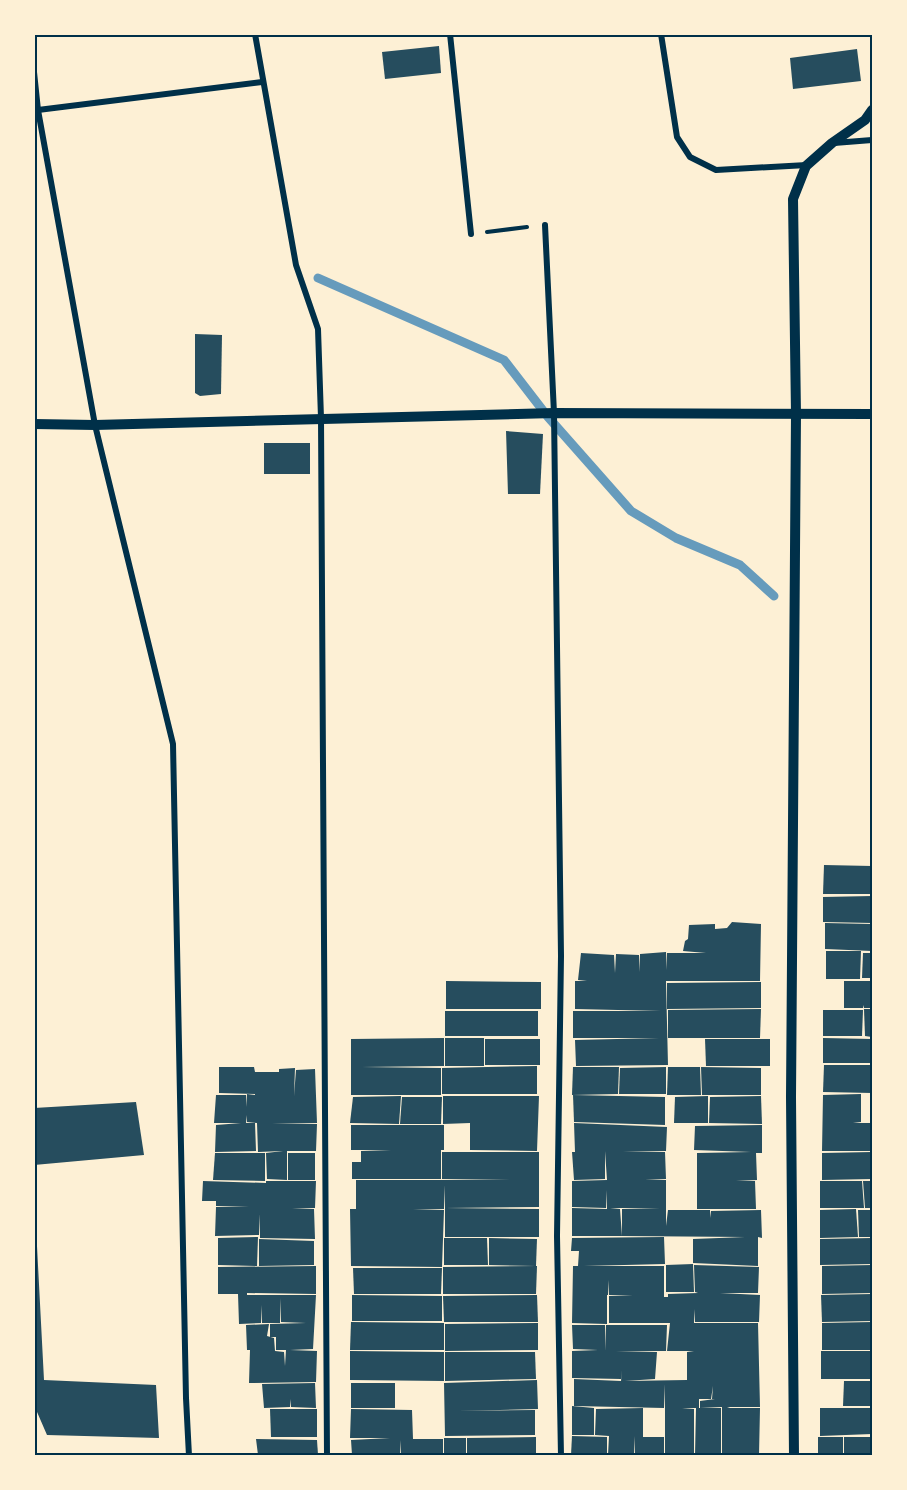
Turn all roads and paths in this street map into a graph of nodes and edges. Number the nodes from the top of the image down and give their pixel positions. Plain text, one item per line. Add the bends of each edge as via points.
1 (255, 34) edge
2 (450, 34) edge
3 (661, 34) edge
4 (34, 72) edge
5 (262, 82) junction
6 (38, 110) junction
7 (873, 110) edge
8 (873, 140) edge
9 (832, 143) junction
10 (807, 165) junction
11 (545, 225) joint
12 (471, 234) joint
13 (554, 413) junction
14 (796, 414) junction
15 (873, 414) edge
16 (321, 418) junction
17 (34, 424) edge
18 (95, 425) junction
19 (189, 1455) edge
20 (327, 1455) edge
21 (561, 1455) edge
22 (794, 1455) edge

1 - 5 street
2 - 12 street
3 - 10 street via 677,137 690,157 716,170
4 - 6 street
5 - 6 street
5 - 16 street via 296,265 318,329
6 - 18 street
7 - 9 street
8 - 9 street
9 - 10 street
10 - 14 street via 793,199
11 - 12 path
11 - 13 street
13 - 14 street
13 - 16 street
13 - 21 street via 561,956 557,1236
14 - 15 street
14 - 22 street via 791,1097
16 - 18 street
16 - 20 street
17 - 18 street
18 - 19 street via 173,744

